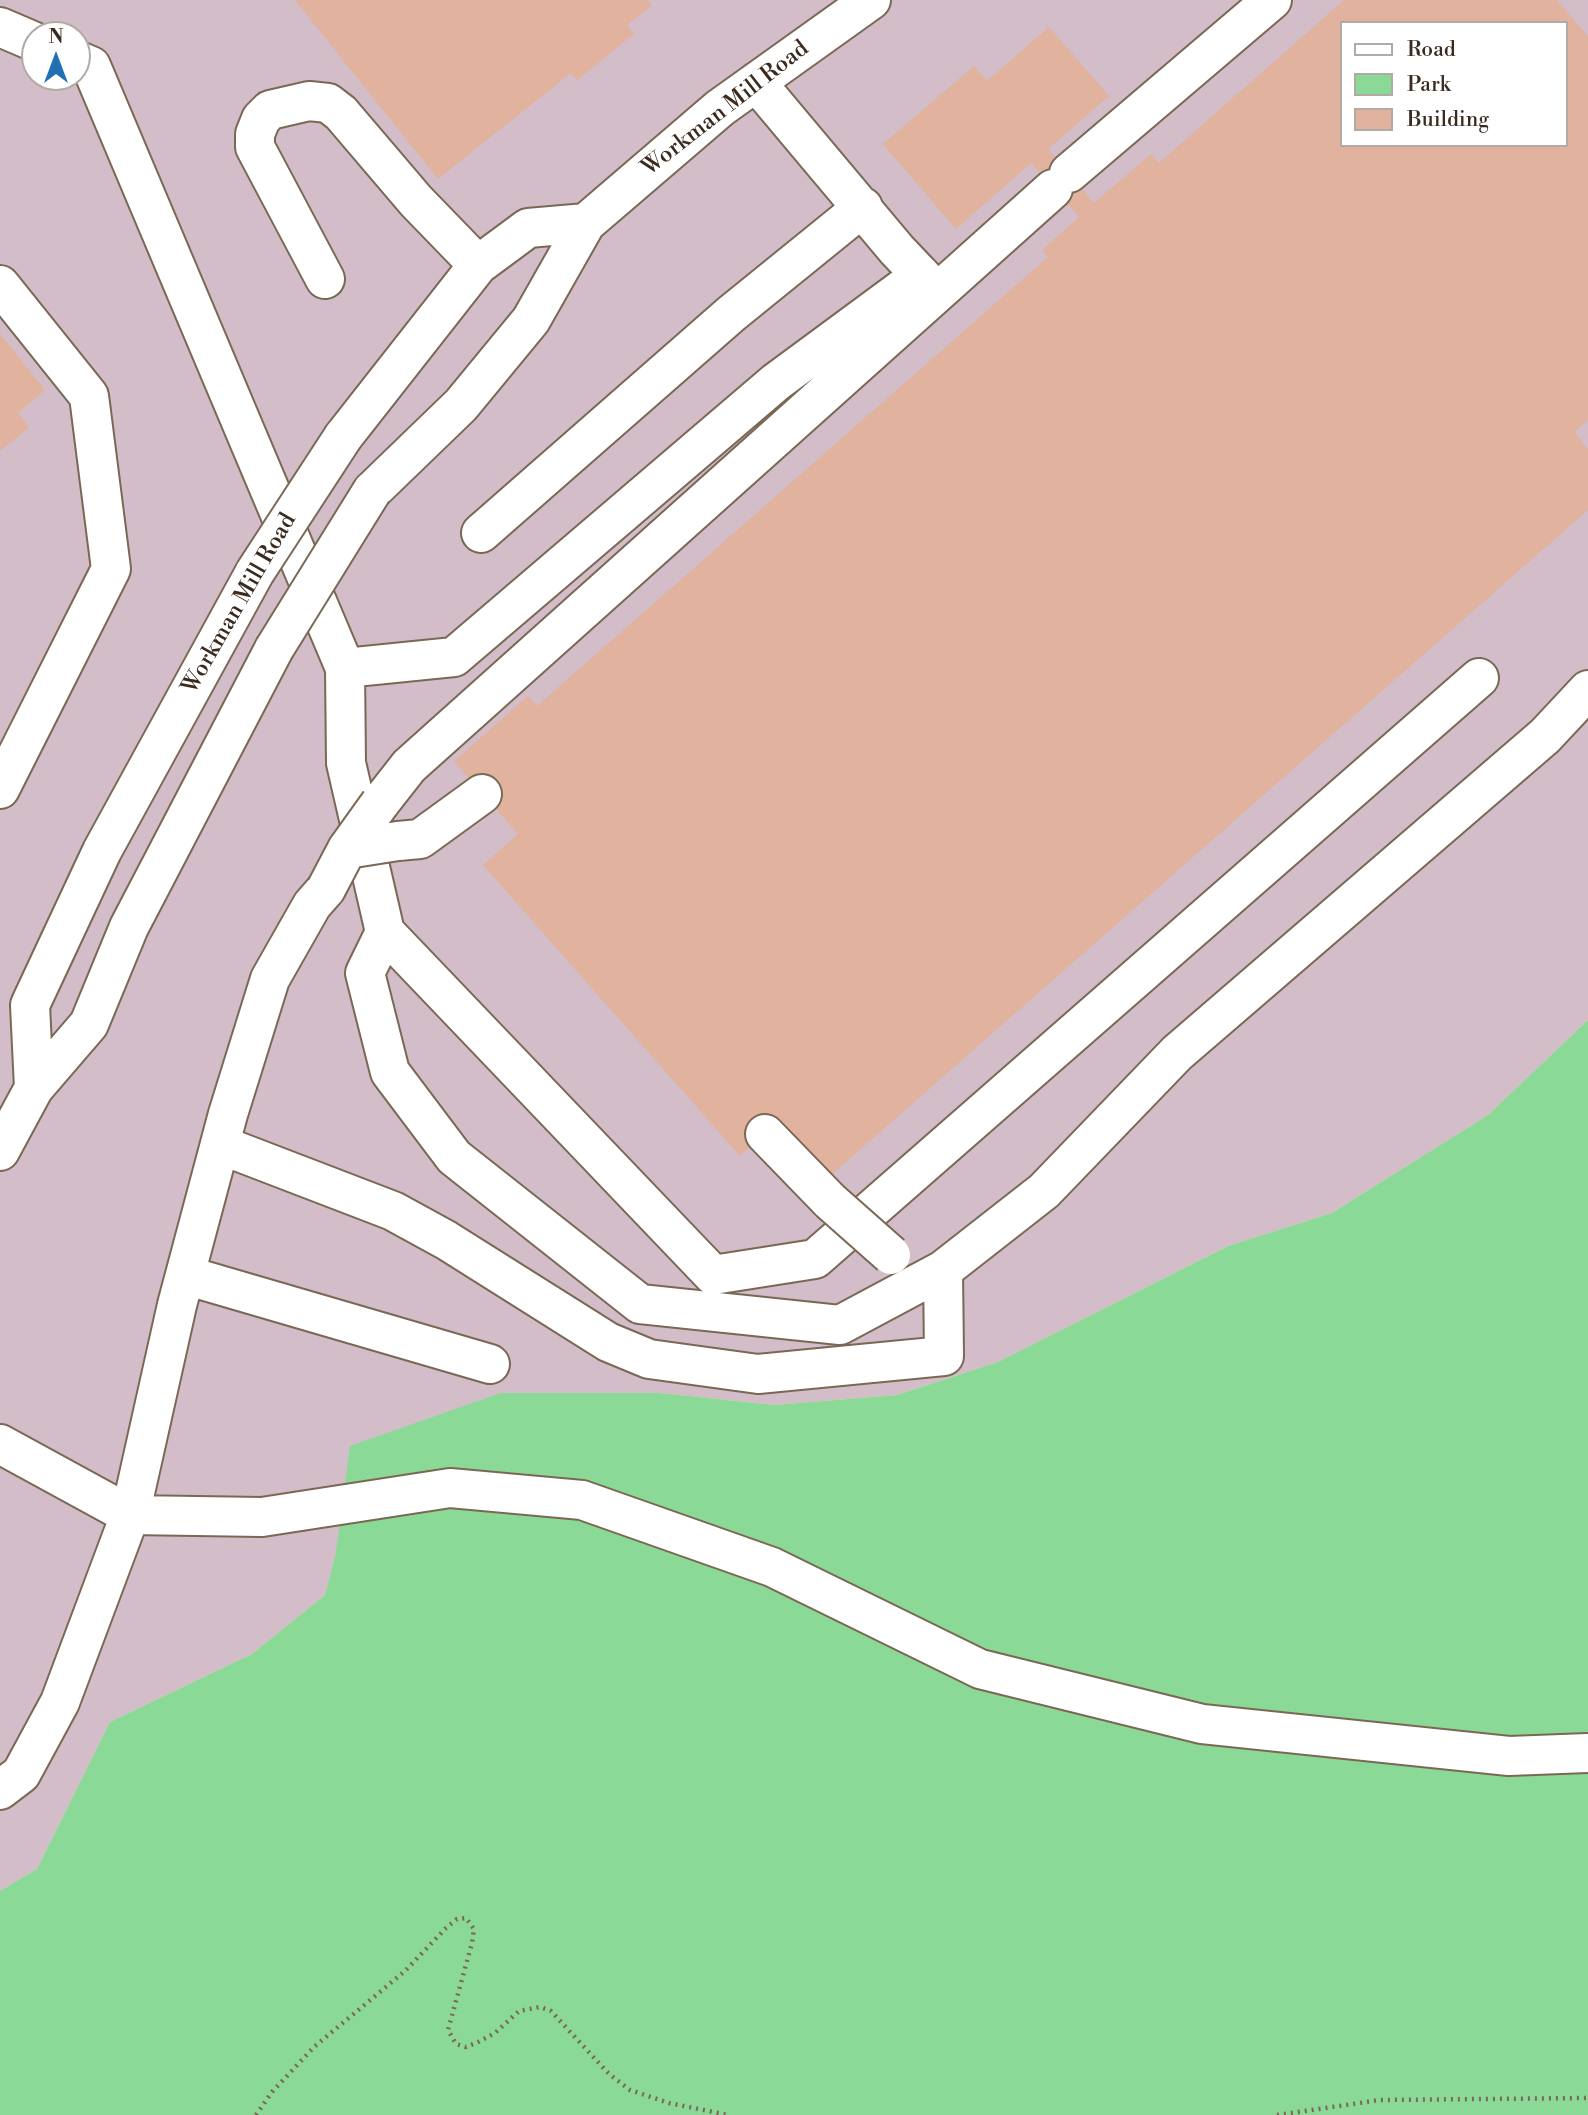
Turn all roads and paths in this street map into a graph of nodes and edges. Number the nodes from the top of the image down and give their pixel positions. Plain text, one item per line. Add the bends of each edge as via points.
1 (871, 0) edge
2 (1272, 0) edge
3 (828, 11) edge
4 (0, 27) edge
5 (21, 36) edge
6 (91, 66) edge
7 (756, 82) junction
8 (863, 207) junction
9 (586, 223) junction
10 (478, 265) junction
11 (325, 279) dead end
12 (929, 283) junction
13 (0, 285) edge
14 (481, 533) dead end
15 (345, 668) junction
16 (1479, 678) dead end
17 (1588, 690) edge
18 (0, 789) edge
19 (482, 794) dead end
20 (347, 849) junction
21 (385, 932) junction
22 (34, 1088) junction
23 (765, 1134) dead end
24 (220, 1145) junction
25 (0, 1151) edge
26 (938, 1273) junction
27 (185, 1275) junction
28 (490, 1364) dead end
29 (0, 1444) edge
30 (131, 1514) junction
31 (1588, 1753) edge
32 (0, 1790) edge
33 (1588, 2098) edge
34 (256, 2115) edge
35 (728, 2115) edge
36 (1277, 2115) edge

1 - 3 street, Workman Mill Road
2 - 12 street via 1061,181
3 - 7 street, Workman Mill Road
4 - 5 street
6 - 15 street
7 - 8 street
7 - 9 street, Workman Mill Road
8 - 12 street
8 - 14 street via 731,314
9 - 10 street, Workman Mill Road via 528,228
9 - 22 street, Workman Mill Road, bridge via 531,320 461,405 372,491 274,649 129,927 89,1024
10 - 11 street via 341,113 328,103 309,101 270,110 261,119 254,147
10 - 22 street, Workman Mill Road, bridge via 343,437 255,572 102,851 30,1005
12 - 15 street via 776,382 454,657
12 - 20 street, bridge via 409,766
13 - 18 street via 89,396 111,569
15 - 21 street via 346,763
16 - 21 street via 815,1259 713,1275
17 - 26 street via 1545,736 1177,1053 1044,1191
19 - 20 street, bridge via 420,838
20 - 24 street, bridge via 270,979
21 - 26 street via 365,974 390,1072 454,1157 640,1304 840,1325
22 - 25 street, Workman Mill Road
23 - 26 street, bridge via 891,1255
24 - 26 street via 393,1211 608,1342 649,1359 758,1374 944,1356
24 - 27 street
27 - 28 street
27 - 30 street
29 - 30 street
30 - 31 street via 262,1517 450,1488 582,1500 772,1567 980,1669 1202,1724 1509,1756
30 - 32 street via 60,1702 21,1774
33 - 36 path via 1380,2100
34 - 35 path via 329,2033 405,1971 451,1923 466,1918 472,1923 472,1943 448,2030 456,2044 466,2047 478,2042 519,2011 540,2007 551,2011 609,2074 630,2090

